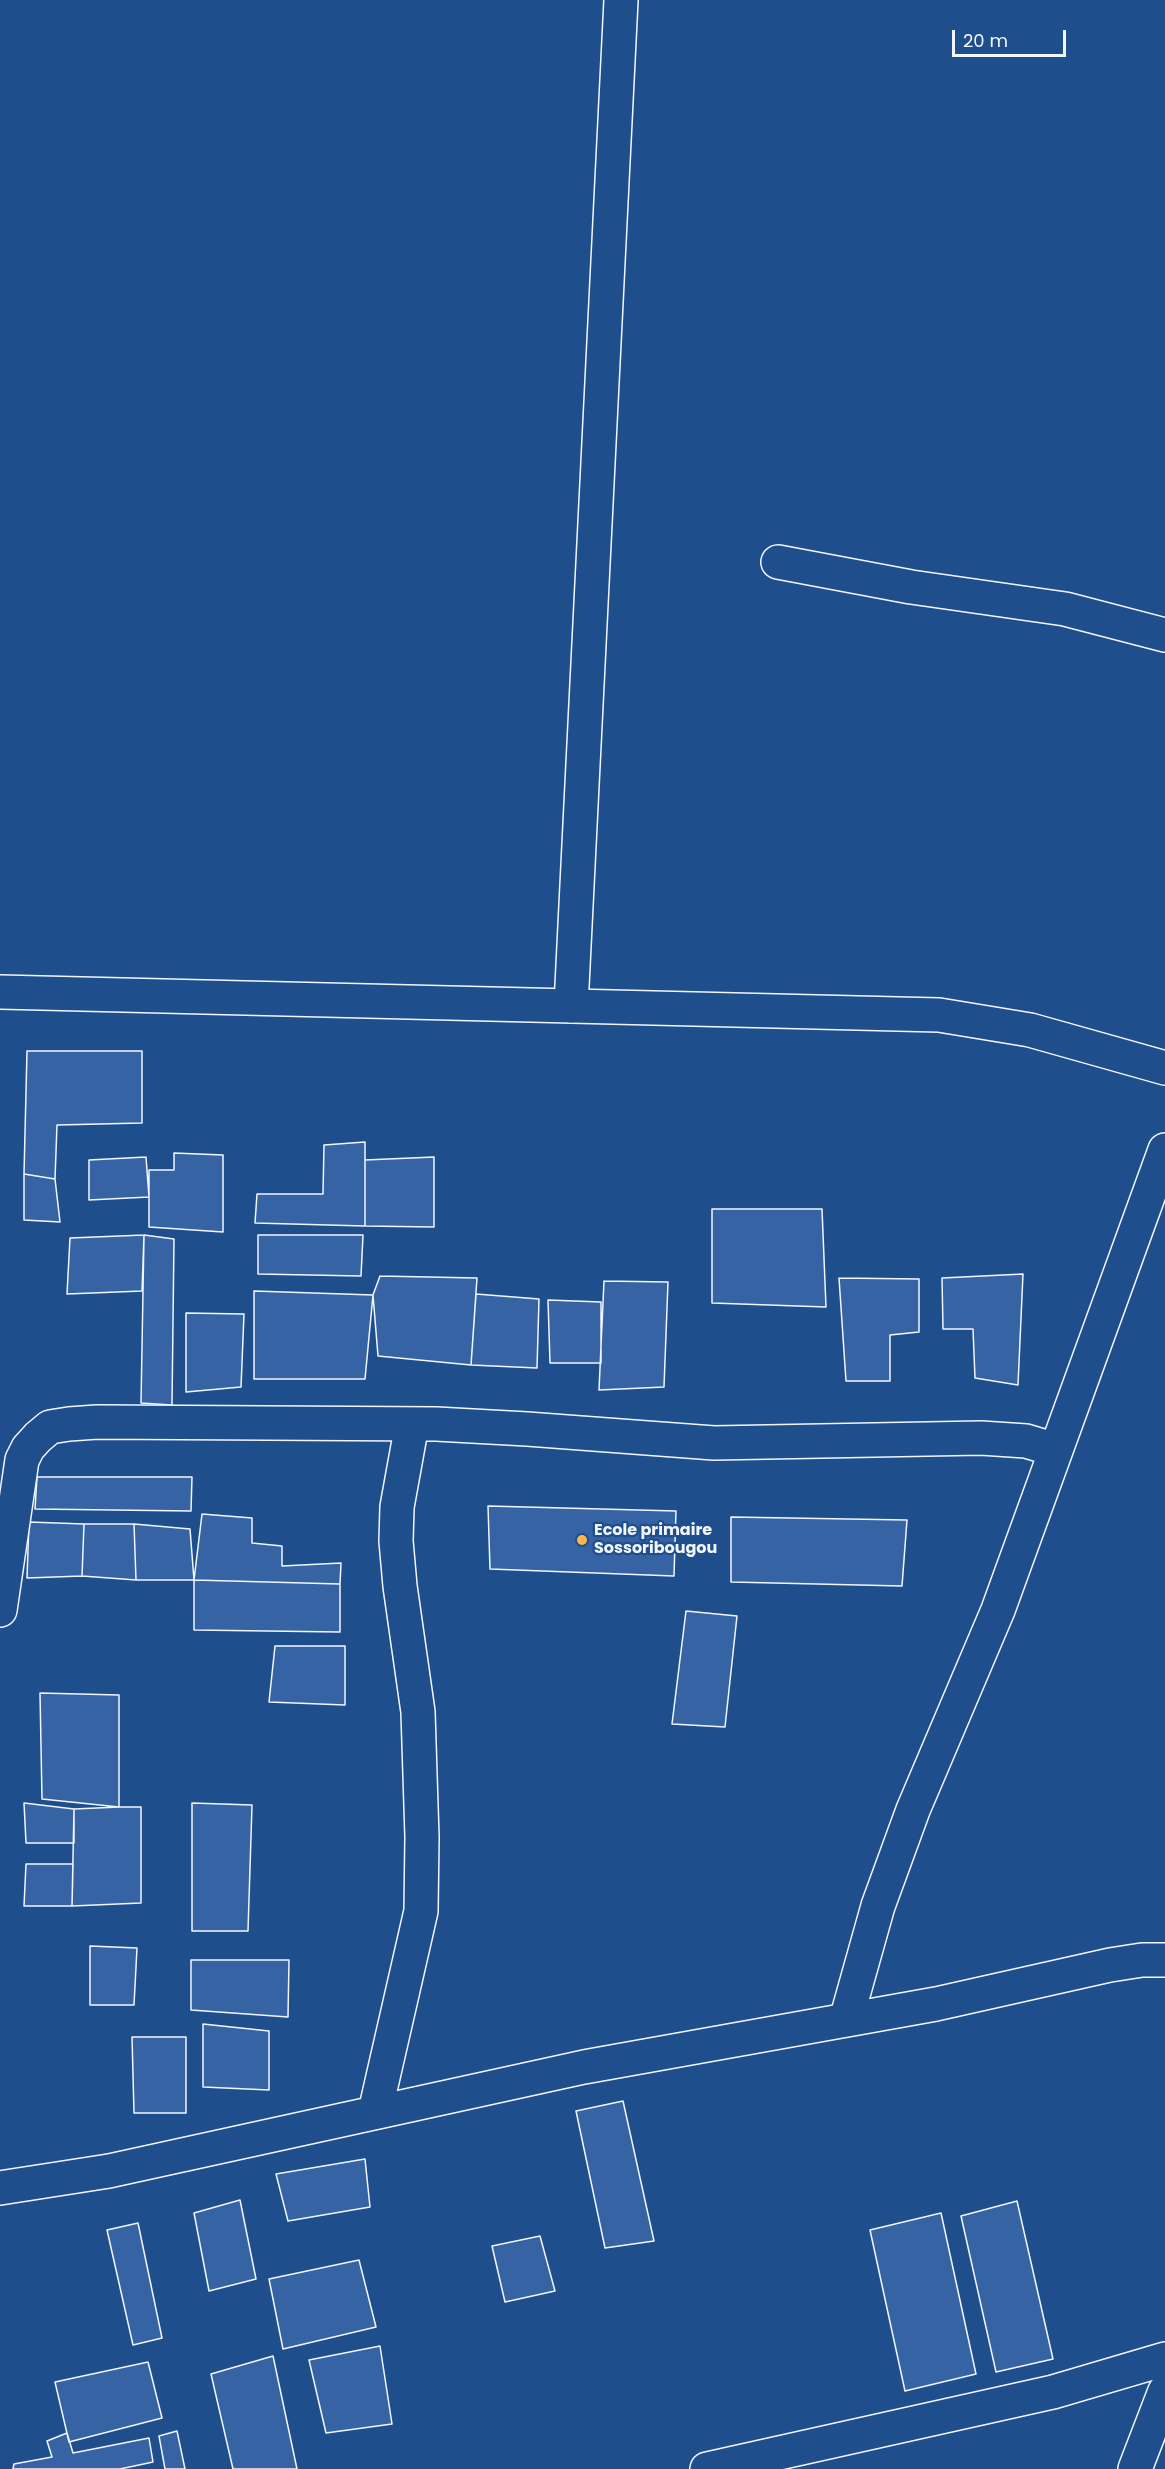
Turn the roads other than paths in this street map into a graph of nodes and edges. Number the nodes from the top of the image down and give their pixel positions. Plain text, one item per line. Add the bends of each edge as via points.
1 (598, 0) edge
2 (621, 11) edge
3 (778, 562) dead end
4 (1165, 635) edge
5 (0, 992) edge
6 (571, 1006) junction
7 (1165, 1068) edge
8 (1165, 1150) edge
9 (412, 1424) junction
10 (1056, 1450) junction
11 (0, 1610) edge
12 (1165, 1960) edge
13 (846, 2020) junction
14 (375, 2112) junction
15 (0, 2188) edge
16 (1165, 2359) edge
17 (1165, 2391) edge
18 (707, 2469) edge
19 (1136, 2469) edge

1 - 2 street
2 - 6 street
3 - 4 street via 911,587 1065,609
5 - 6 street
6 - 7 street via 939,1015 1030,1030
8 - 10 street
9 - 10 street via 527,1428 714,1443 981,1438 1026,1441
9 - 11 street via 97,1422 50,1427 28,1448 22,1460
9 - 14 street via 397,1507 396,1541 418,1712 422,1911
10 - 13 street via 998,1610 913,1810 878,1906
12 - 13 street via 1110,1965
13 - 14 street via 584,2067
14 - 15 street via 109,2171
16 - 18 street via 1053,2392
17 - 19 street

